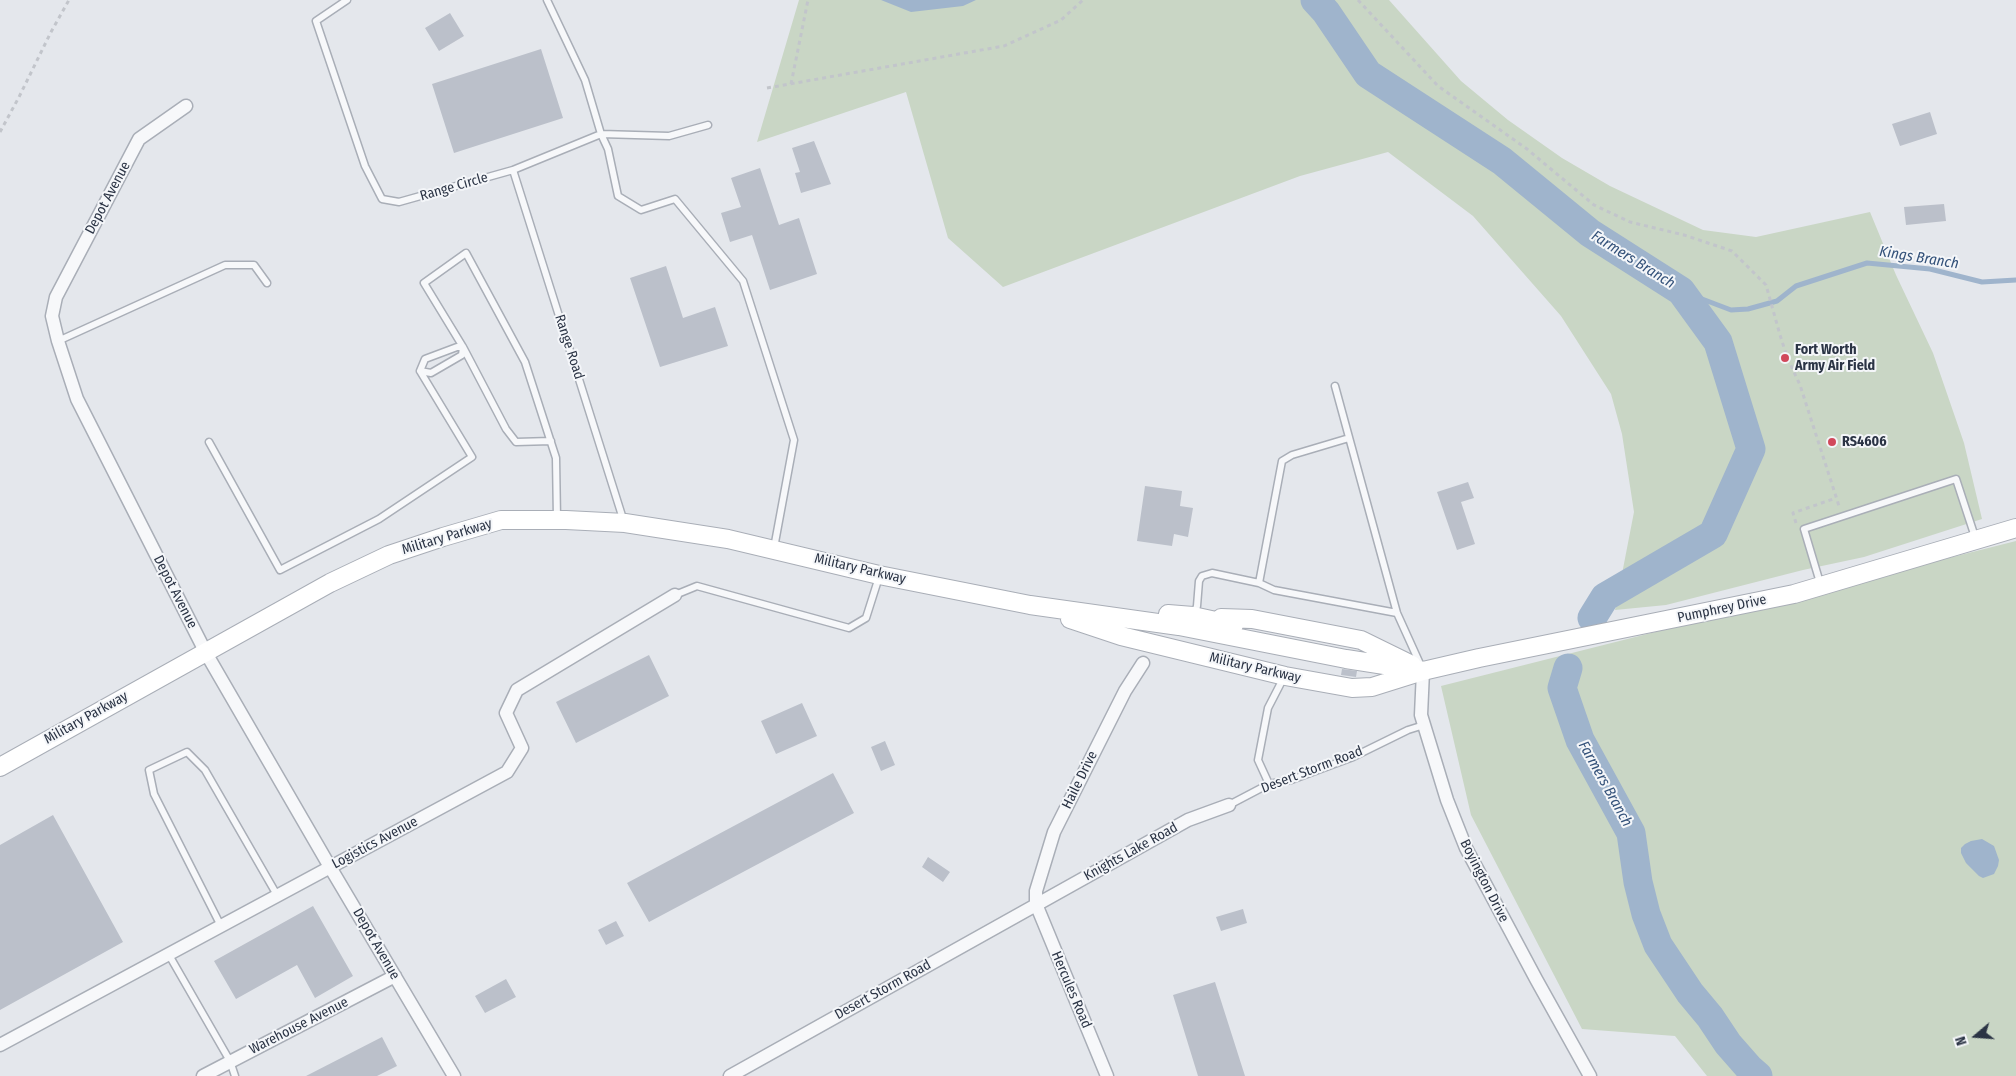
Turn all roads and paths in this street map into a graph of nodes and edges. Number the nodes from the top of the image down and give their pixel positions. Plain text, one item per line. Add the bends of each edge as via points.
1 (69, 0) edge
2 (347, 0) edge
3 (547, 0) edge
4 (808, 0) edge
5 (1083, 0) edge
6 (1358, 0) edge
7 (791, 84) junction
8 (767, 88) dead end
9 (186, 106) dead end
10 (708, 125) dead end
11 (0, 132) edge
12 (601, 134) junction
13 (513, 170) junction
14 (267, 283) dead end
15 (58, 341) junction
16 (463, 347) junction
17 (420, 371) junction
18 (1335, 386) dead end
19 (1349, 438) junction
20 (209, 442) dead end
21 (551, 442) junction
22 (1842, 516) junction
23 (557, 520) junction
24 (625, 523) junction
25 (2016, 528) edge
26 (1976, 541) junction
27 (774, 549) junction
28 (879, 575) junction
29 (1259, 583) junction
30 (1821, 587) junction
31 (676, 595) joint
32 (1030, 605) junction
33 (1397, 613) junction
34 (1193, 616) junction
35 (206, 653) junction
36 (1143, 663) dead end
37 (1423, 671) junction
38 (1285, 676) junction
39 (1424, 724) junction
40 (0, 767) edge
41 (1269, 784) junction
42 (1229, 805) joint
43 (330, 867) junction
44 (277, 895) junction
45 (1036, 904) junction
46 (221, 926) junction
47 (168, 955) junction
48 (395, 976) junction
49 (0, 1045) edge
50 (230, 1061) junction
51 (203, 1076) edge
52 (235, 1076) edge
53 (454, 1076) edge
54 (730, 1076) edge
55 (1107, 1076) edge
56 (1590, 1076) edge

1 - 11 path
2 - 13 lane, Range Circle via 316,21 365,166 382,198 400,202
3 - 12 lane via 585,80
4 - 7 path
5 - 7 path via 1061,20 1004,46
6 - 22 path via 1438,86 1527,149 1594,205 1630,222 1732,251 1766,286
7 - 8 path
9 - 15 street, Depot Avenue via 139,139 56,298 52,316
10 - 12 lane via 670,136
12 - 13 lane, Range Circle
12 - 27 lane via 608,149 618,196 641,210 675,199 743,281 794,440
13 - 24 lane, Range Road
14 - 15 lane via 254,265 225,265
15 - 35 street, Depot Avenue via 77,399
16 - 17 lane via 425,359
16 - 17 lane via 462,355 431,373
16 - 21 lane via 516,442
16 - 21 lane via 424,283 466,253 525,362
17 - 20 lane via 472,457 379,519 280,570
18 - 19 lane
19 - 29 lane via 1282,461
19 - 33 lane
21 - 23 lane via 556,458
22 - 26 lane via 1956,479
22 - 30 lane via 1804,529
23 - 24 street, Military Parkway
23 - 35 street, Military Parkway via 501,520 389,555 330,583
24 - 27 street, Military Parkway
25 - 26 street, Pumphrey Drive
26 - 30 street, Pumphrey Drive
27 - 28 street, Military Parkway
28 - 31 lane via 866,618 849,628 697,586
28 - 32 street, Military Parkway
29 - 33 lane via 1274,590
29 - 34 lane via 1212,573 1202,576
30 - 37 street, Pumphrey Drive
31 - 43 street, Logistics Avenue via 517,690 506,713 522,748 507,772
32 - 34 street, Military Parkway
32 - 37 street, Military Parkway via 1178,626
32 - 38 street, Military Parkway via 1121,636
33 - 37 lane
34 - 37 street, Military Parkway via 1367,654
35 - 40 street, Military Parkway
35 - 43 street, Depot Avenue
36 - 45 street, Haile Drive via 1125,691 1054,832 1036,891
37 - 38 street, Military Parkway via 1372,687 1352,688
37 - 39 street, Boyington Drive via 1421,715
38 - 41 lane via 1268,708 1258,760
39 - 41 lane, Desert Storm Road via 1353,757 1291,780
39 - 56 street, Boyington Drive via 1447,800 1466,848
41 - 42 lane, Desert Storm Road
42 - 45 street, Knights Lake Road via 1188,820
43 - 44 street, Logistics Avenue
43 - 48 street, Depot Avenue
44 - 46 street, Logistics Avenue
44 - 46 lane via 205,770 187,752 150,770 154,794
45 - 54 street, Desert Storm Road
45 - 55 street, Hercules Road
46 - 47 street, Logistics Avenue
47 - 49 street, Logistics Avenue
47 - 50 lane
48 - 50 street, Warehouse Avenue
48 - 53 street, Depot Avenue
50 - 51 street, Warehouse Avenue
50 - 52 lane

